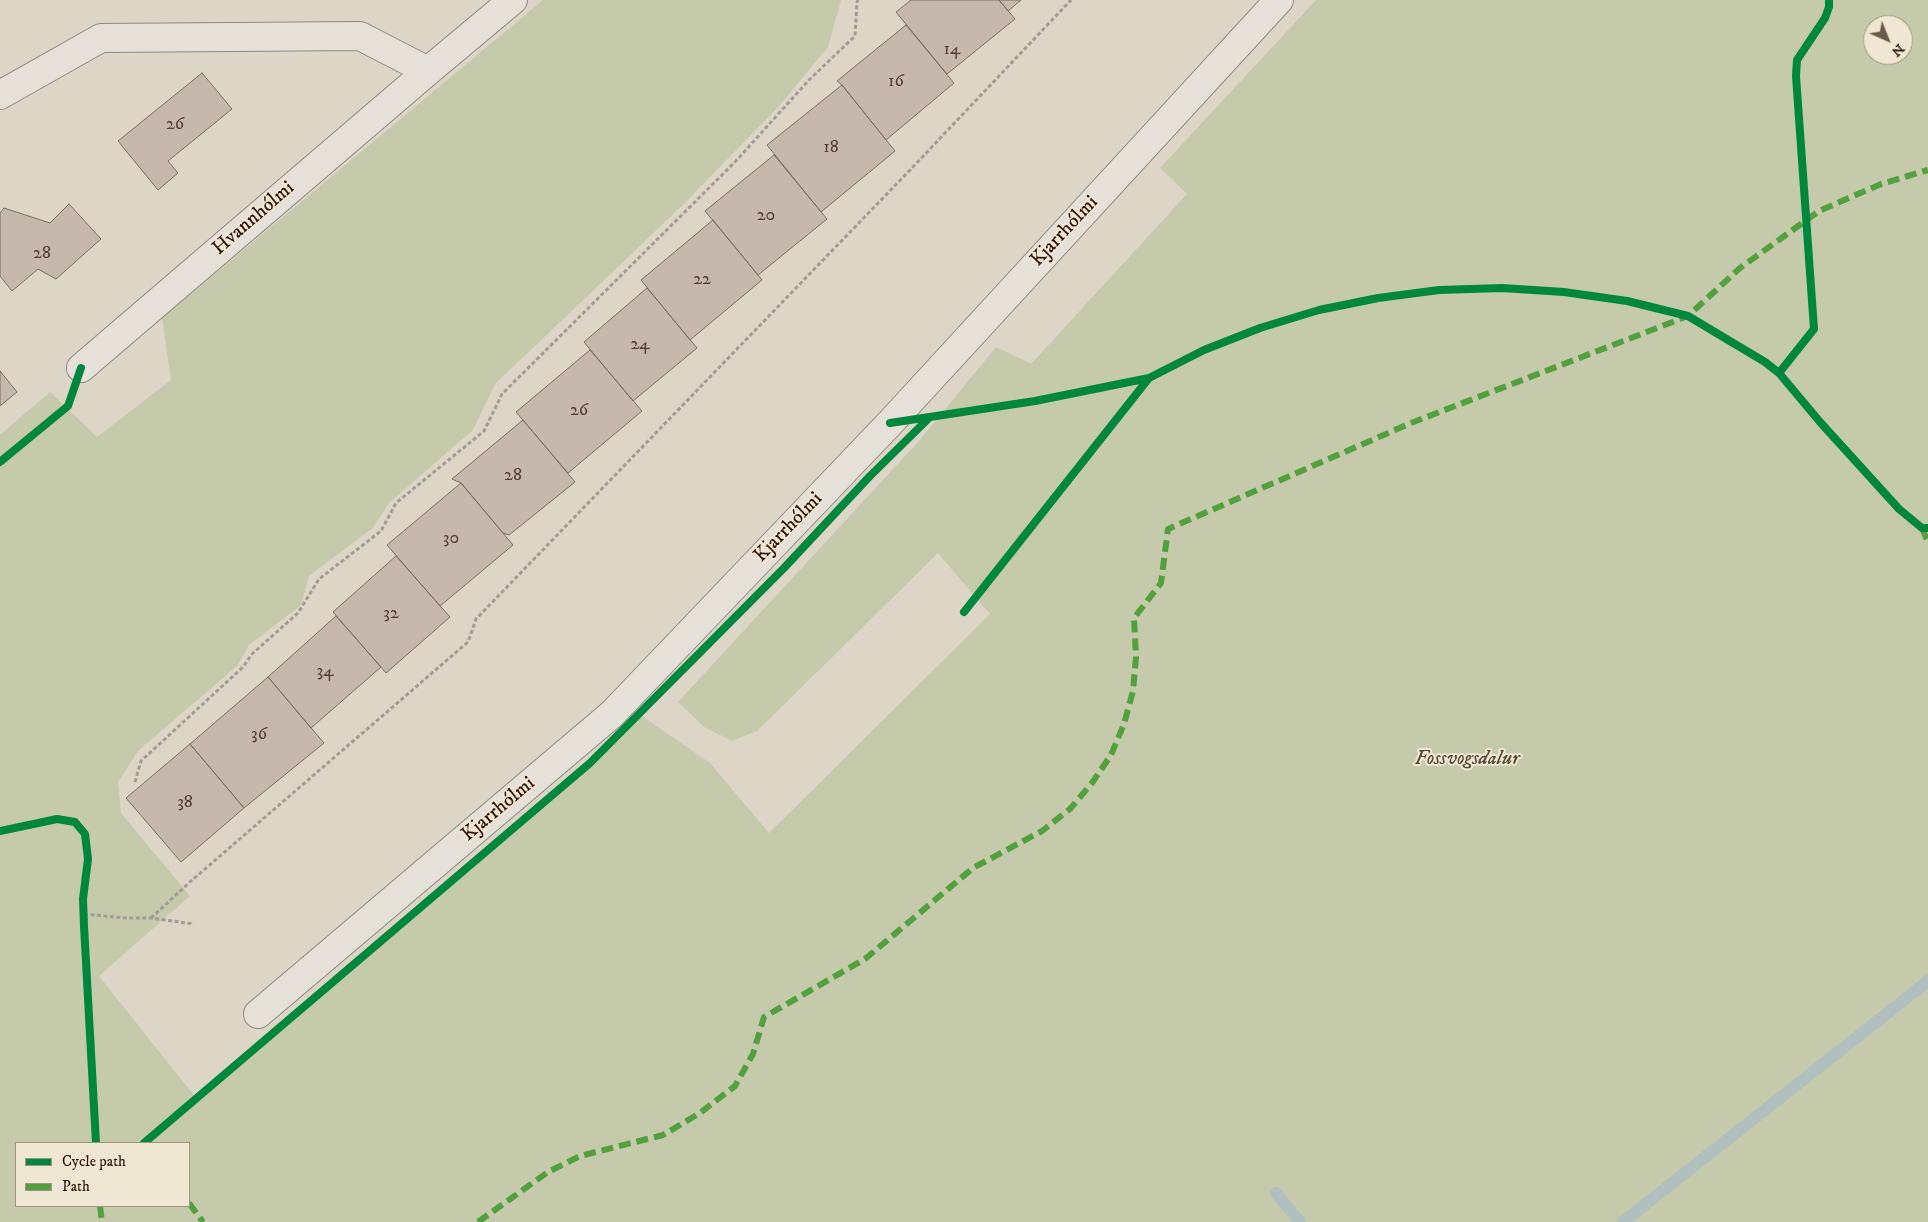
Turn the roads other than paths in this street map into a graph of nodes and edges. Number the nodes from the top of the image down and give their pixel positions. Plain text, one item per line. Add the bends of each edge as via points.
1 (513, 0) edge
2 (1279, 0) edge
3 (428, 70) junction
4 (0, 95) edge
5 (81, 368) dead end
6 (258, 1014) dead end

1 - 3 street, Hvannhólmi
2 - 6 street, Kjarrhólmi via 884,428 612,714
3 - 4 street via 360,36 101,38
3 - 5 street, Hvannhólmi

